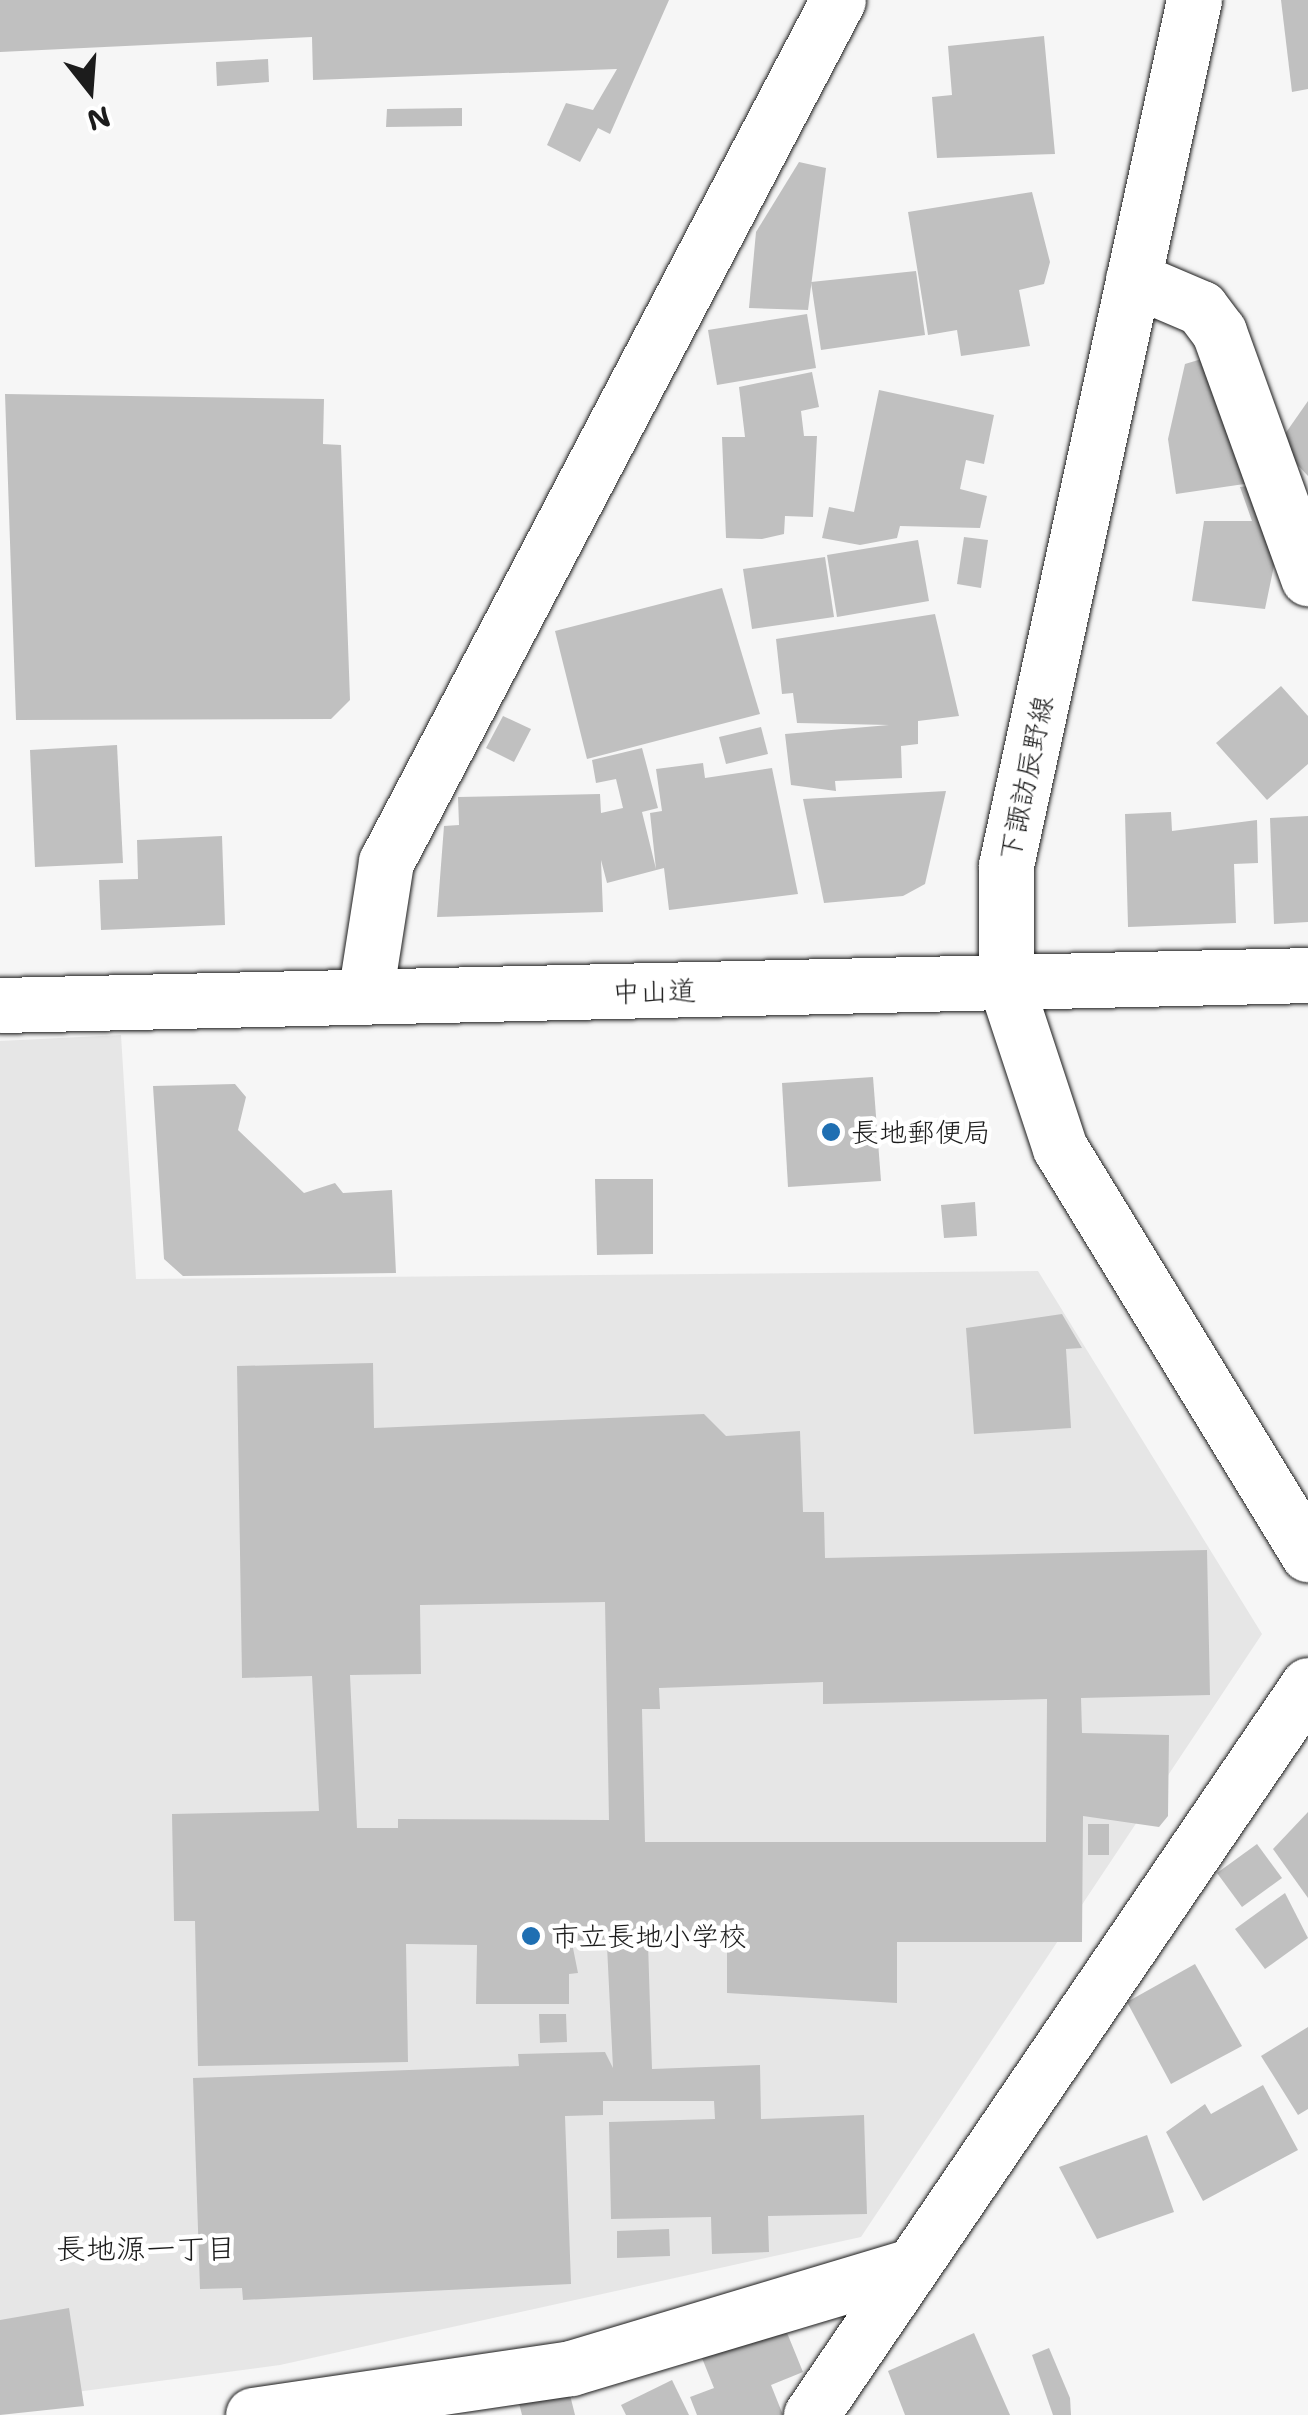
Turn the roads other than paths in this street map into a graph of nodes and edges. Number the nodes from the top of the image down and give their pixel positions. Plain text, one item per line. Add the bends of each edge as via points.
1 (838, 0) edge
2 (1194, 0) edge
3 (1133, 279) junction
4 (1308, 578) edge
5 (1308, 976) edge
6 (1006, 985) junction
7 (365, 996) junction
8 (0, 1005) edge
9 (1308, 1554) edge
10 (1308, 1686) edge
11 (904, 2268) junction
12 (253, 2415) edge
13 (810, 2415) edge

1 - 7 main road via 386,862
2 - 3 main road, 下諏訪辰野線
3 - 4 main road via 1201,308 1218,332
3 - 6 main road, 下諏訪辰野線 via 1006,865
5 - 6 main road, 中山道
6 - 7 main road, 中山道
6 - 9 main road, 下諏訪辰野線 via 1060,1148
7 - 8 main road, 中山道
10 - 11 main road
11 - 12 main road via 571,2368
11 - 13 main road

